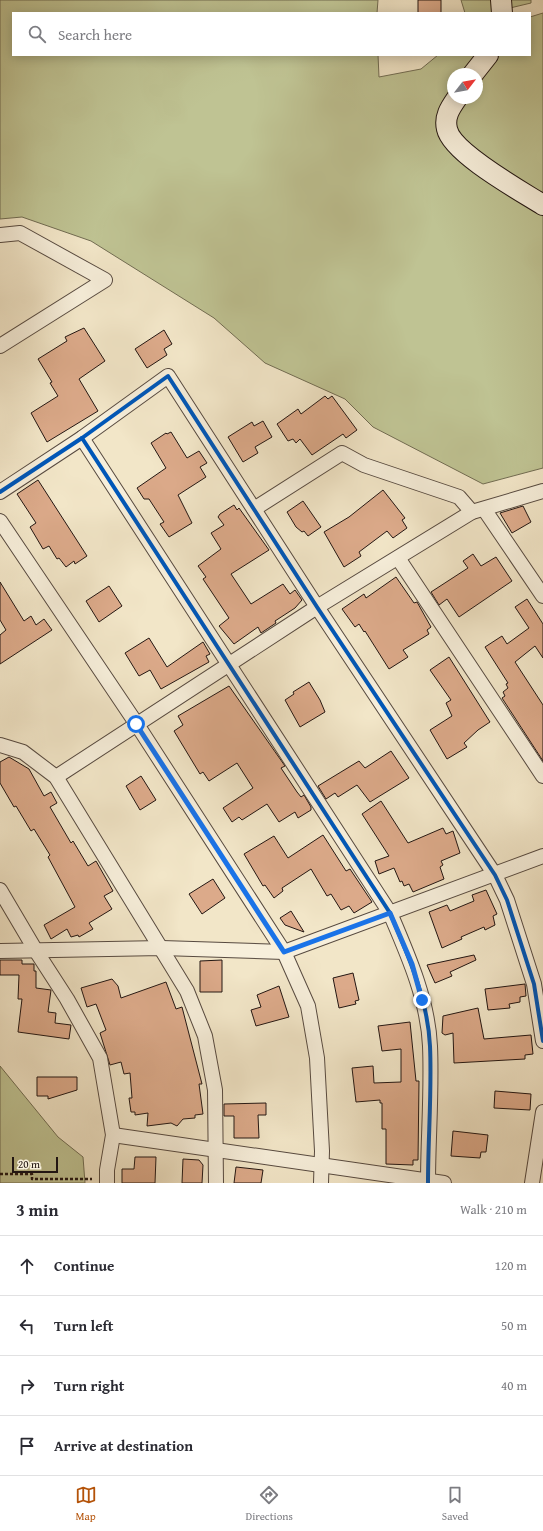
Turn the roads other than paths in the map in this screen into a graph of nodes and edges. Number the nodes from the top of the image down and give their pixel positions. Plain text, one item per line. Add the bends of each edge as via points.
1 (502, 0) edge
2 (502, 12) edge
3 (487, 56) edge
4 (478, 68) edge
5 (453, 104) edge
6 (543, 205) edge
7 (0, 235) edge
8 (0, 346) edge
9 (82, 438) junction
10 (0, 492) edge
11 (543, 492) edge
12 (254, 509) junction
13 (478, 510) junction
14 (0, 521) edge
15 (398, 558) junction
16 (543, 596) edge
17 (317, 607) junction
18 (228, 664) junction
19 (136, 724) junction
20 (0, 745) edge
21 (543, 774) edge
22 (56, 777) junction
23 (543, 856) edge
24 (495, 874) junction
25 (0, 890) edge
26 (390, 913) junction
27 (162, 948) junction
28 (0, 951) edge
29 (36, 951) junction
30 (284, 952) junction
31 (540, 1007) edge
32 (543, 1041) edge
33 (543, 1112) edge
34 (113, 1136) junction
35 (216, 1152) junction
36 (322, 1167) junction
37 (107, 1177) edge
38 (428, 1182) edge
39 (216, 1183) edge
40 (321, 1183) edge
41 (444, 1183) edge
42 (532, 1183) edge

1 - 2 street
3 - 4 street
5 - 6 street via 448,111 447,130 455,143 474,161
7 - 8 street via 20,233 105,280
9 - 10 street
9 - 12 street via 168,376
9 - 18 street
11 - 13 street
12 - 13 street via 342,453 364,466 459,497
12 - 17 street
13 - 15 street
13 - 16 street
14 - 19 street
15 - 17 street
15 - 21 street
17 - 18 street
17 - 24 street
18 - 19 street
18 - 26 street
19 - 22 street
19 - 30 street
20 - 22 street via 23,752
22 - 27 street
23 - 24 street
24 - 26 street
24 - 31 street via 525,953
25 - 29 street
26 - 30 street
26 - 38 street via 412,964 430,1045
27 - 29 street
27 - 30 street
27 - 35 street via 188,991 205,1036 215,1090
28 - 29 street
29 - 34 street via 100,1058
30 - 36 street via 308,1006 316,1050
31 - 32 street
33 - 42 street
34 - 35 street
34 - 37 street
35 - 36 street
35 - 39 street
36 - 38 street
36 - 40 street
38 - 41 street

